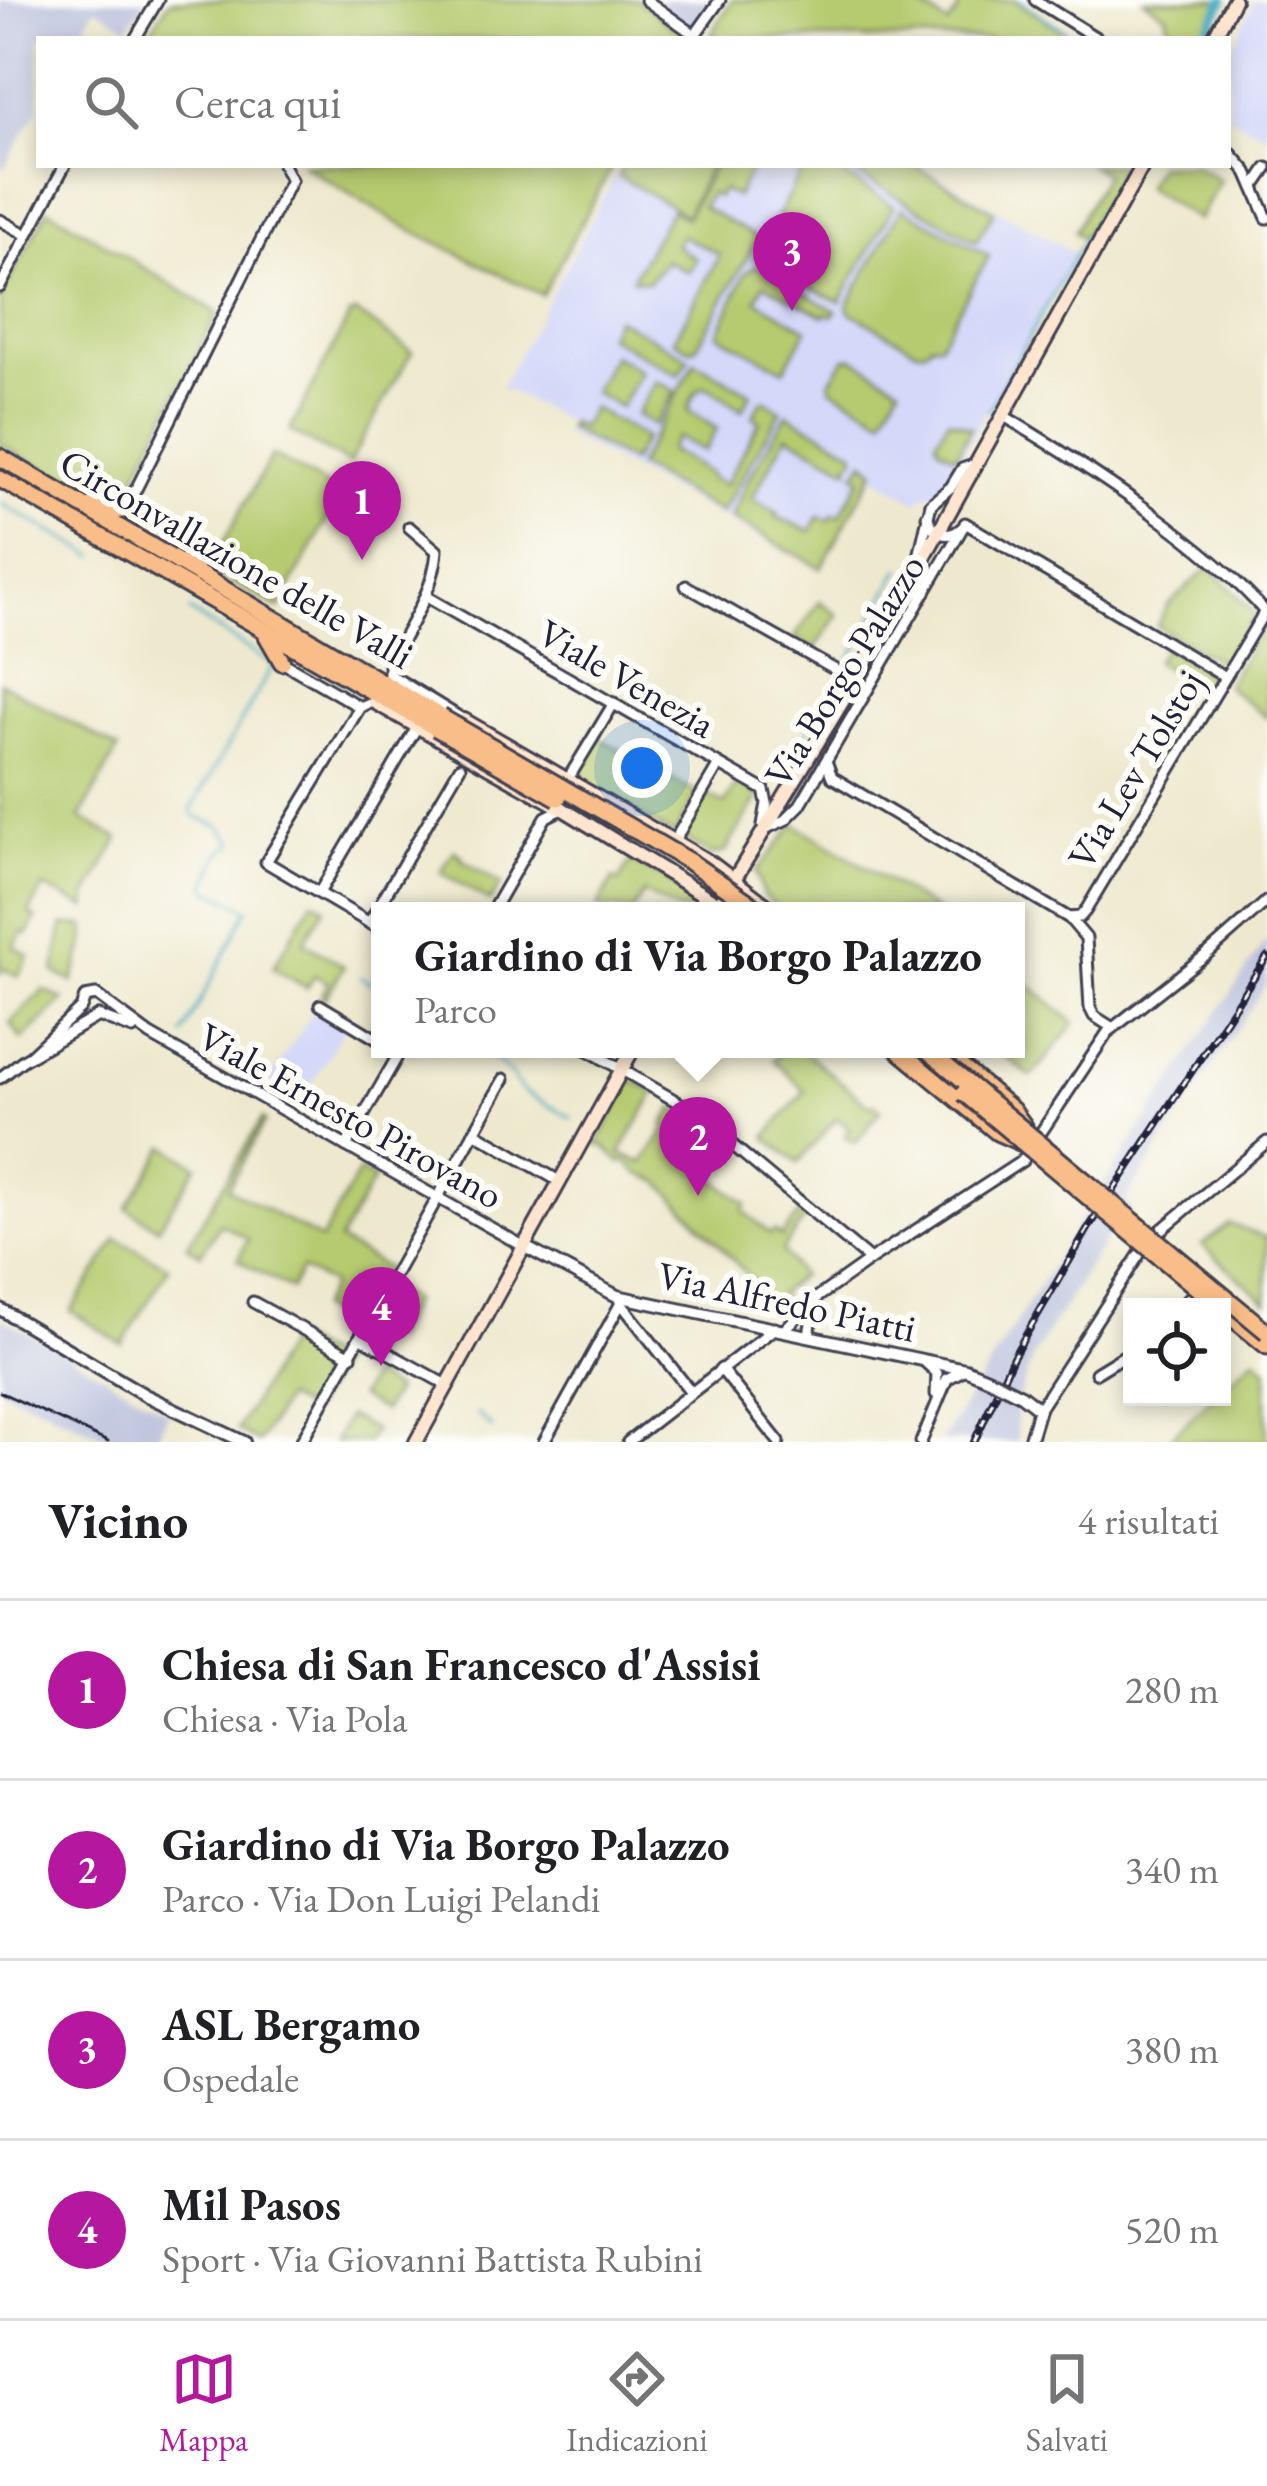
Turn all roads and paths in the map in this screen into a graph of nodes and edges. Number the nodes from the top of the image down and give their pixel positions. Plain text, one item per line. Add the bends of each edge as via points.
1 (158, 0) edge
2 (646, 0) edge
3 (720, 0) edge
4 (1035, 0) edge
5 (1234, 0) edge
6 (137, 36) edge
7 (1093, 36) edge
8 (1215, 36) edge
9 (1231, 154) edge
10 (63, 168) edge
11 (285, 168) edge
12 (1141, 168) edge
13 (1267, 168) edge
14 (1254, 188) junction
15 (1267, 218) edge
16 (0, 220) edge
17 (27, 235) junction
18 (0, 287) edge
19 (1004, 416) junction
20 (0, 457) edge
21 (976, 464) junction
22 (0, 479) edge
23 (43, 483) junction
24 (956, 498) junction
25 (936, 499) junction
26 (130, 501) joint
27 (927, 517) junction
28 (964, 525) junction
29 (409, 527) dead end
30 (937, 532) junction
31 (917, 569) junction
32 (686, 586) dead end
33 (425, 596) junction
34 (1266, 613) edge
35 (265, 633) junction
36 (306, 655) junction
37 (282, 662) joint
38 (1225, 676) junction
39 (855, 681) junction
40 (614, 703) junction
41 (367, 704) junction
42 (420, 704) junction
43 (464, 720) junction
44 (438, 723) junction
45 (417, 728) junction
46 (826, 761) junction
47 (718, 766) junction
48 (460, 767) dead end
49 (568, 779) junction
50 (563, 809) junction
51 (762, 830) junction
52 (674, 841) junction
53 (747, 856) junction
54 (711, 863) junction
55 (733, 878) junction
56 (319, 893) junction
57 (1267, 901) edge
58 (388, 902) edge
59 (497, 902) edge
60 (714, 902) edge
61 (723, 902) edge
62 (732, 902) edge
63 (746, 902) edge
64 (763, 902) edge
65 (1070, 918) junction
66 (371, 924) edge
67 (103, 1003) junction
68 (320, 1005) dead end
69 (81, 1008) junction
70 (95, 1016) junction
71 (1094, 1016) junction
72 (1113, 1028) junction
73 (150, 1035) junction
74 (371, 1036) edge
75 (1101, 1042) junction
76 (26, 1058) junction
77 (397, 1058) edge
78 (602, 1058) edge
79 (628, 1058) edge
80 (908, 1058) edge
81 (930, 1058) edge
82 (950, 1058) edge
83 (621, 1069) junction
84 (0, 1078) edge
85 (504, 1079) dead end
86 (474, 1132) junction
87 (1030, 1142) junction
88 (346, 1146) junction
89 (1264, 1149) edge
90 (559, 1181) junction
91 (438, 1198) junction
92 (1148, 1241) junction
93 (524, 1246) junction
94 (870, 1260) junction
95 (1202, 1285) junction
96 (1189, 1298) edge
97 (1209, 1298) edge
98 (619, 1299) junction
99 (815, 1299) junction
100 (254, 1303) dead end
101 (0, 1309) edge
102 (1231, 1315) edge
103 (780, 1329) junction
104 (809, 1336) junction
105 (361, 1338) junction
106 (1267, 1339) edge
107 (351, 1356) junction
108 (1123, 1358) edge
109 (924, 1361) junction
110 (722, 1369) junction
111 (965, 1369) junction
112 (1096, 1372) dead end
113 (447, 1385) junction
114 (691, 1392) junction
115 (936, 1400) junction
116 (1039, 1409) junction
117 (244, 1442) edge
118 (302, 1442) edge
119 (416, 1442) edge
120 (544, 1442) edge
121 (628, 1442) edge
122 (779, 1442) edge
123 (921, 1442) edge
124 (1029, 1442) edge

1 - 6 street
2 - 3 street via 694,35
4 - 7 street
5 - 8 main road
9 - 14 street
10 - 17 street
11 - 26 street via 291,180
12 - 19 main road, Via Borgo Palazzo
13 - 14 street
14 - 15 street
16 - 17 street
17 - 18 street
19 - 21 main road, Via Borgo Palazzo
19 - 34 street via 1152,517
20 - 23 highway, Circonvallazione delle Valli
21 - 24 main road, Via Borgo Palazzo
21 - 25 street, Via Borgo Palazzo
22 - 35 highway, Circonvallazione delle Valli
23 - 26 highway via 69,487 110,511
23 - 42 highway, Circonvallazione delle Valli
24 - 25 street
24 - 28 street, Via Borgo Palazzo via 966,509
24 - 30 main road, Via Borgo Palazzo
25 - 27 street, Via Borgo Palazzo
27 - 30 street, Via Borgo Palazzo
27 - 31 street, Via Borgo Palazzo
28 - 30 street, Via Borgo Palazzo
28 - 38 street
28 - 46 street, Via Borgo Palazzo
29 - 33 street via 436,551
30 - 31 main road, Via Borgo Palazzo
31 - 39 main road, Via Borgo Palazzo
32 - 39 street
33 - 40 street, Viale Venezia
33 - 43 street, Circonvallazione delle Valli via 388,670
34 - 38 street, Via Lev Tolstoj
35 - 36 highway, Circonvallazione delle Valli
35 - 37 highway
36 - 41 highway
36 - 44 highway, Circonvallazione delle Valli
37 - 41 street, Circonvallazione delle Valli
38 - 65 street, Via Lev Tolstoj via 1086,910
39 - 51 main road, Via Borgo Palazzo
40 - 47 street, Viale Venezia
40 - 49 street
41 - 45 main road, Circonvallazione delle Valli
41 - 56 street via 266,862
42 - 43 highway
42 - 44 highway, Circonvallazione delle Valli
43 - 49 main road, Circonvallazione delle Valli
44 - 62 highway, bridge
44 - 63 highway, bridge via 690,862
45 - 50 main road, Circonvallazione delle Valli
45 - 56 street
46 - 51 street, Via Borgo Palazzo via 800,805
46 - 65 street via 832,777
47 - 51 street, Viale Venezia via 764,790
47 - 52 street
48 - 58 street
49 - 52 main road, Circonvallazione delle Valli
50 - 59 street via 546,818
50 - 60 main road, Circonvallazione delle Valli
51 - 53 main road, Via Borgo Palazzo
52 - 54 main road, Circonvallazione delle Valli
53 - 54 main road
53 - 55 main road, Via Borgo Palazzo
54 - 55 main road, Circonvallazione delle Valli
55 - 61 main road, Via Borgo Palazzo
55 - 64 main road, Circonvallazione delle Valli
56 - 66 street
57 - 72 street
65 - 71 street, Via Lev Tolstoj via 1086,938
67 - 69 street via 88,995
67 - 70 street
67 - 73 street, Viale Ernesto Pirovano
68 - 74 street
69 - 70 street
69 - 76 street
70 - 73 street, Viale Ernesto Pirovano
70 - 76 street
71 - 72 street
71 - 75 street, Via Lev Tolstoj
72 - 75 street
73 - 88 street, Viale Ernesto Pirovano
75 - 87 street
76 - 84 street
77 - 88 street
78 - 83 street
79 - 83 main road
80 - 87 highway, bridge via 997,1132
81 - 87 highway, bridge
82 - 87 highway, bridge via 1012,1110
83 - 90 main road
83 - 94 street via 688,1108
85 - 86 street
86 - 90 street
86 - 91 street
87 - 94 street via 1022,1161
87 - 97 highway, bridge
87 - 106 highway, bridge
88 - 91 street, Viale Ernesto Pirovano
89 - 92 street
90 - 93 main road
91 - 93 street, Viale Ernesto Pirovano
91 - 105 street
92 - 95 street
92 - 116 street
93 - 98 street, Via Alfredo Piatti
93 - 113 main road
94 - 99 street
95 - 96 street
95 - 106 street
98 - 103 street, Via Alfredo Piatti
98 - 114 street
98 - 120 street
99 - 103 street
99 - 104 street
100 - 107 street
101 - 117 street via 145,1395
102 - 106 highway
103 - 104 street, Via Alfredo Piatti
103 - 110 street
104 - 109 street, Via Alfredo Piatti
105 - 107 street
105 - 113 street
107 - 118 street
108 - 112 street
109 - 111 street, Via Alfredo Piatti
109 - 115 street via 937,1373
110 - 114 street
110 - 122 street
111 - 115 street via 947,1379
111 - 116 street, Via Alfredo Piatti, bridge
113 - 119 main road
114 - 121 street
115 - 123 street
116 - 124 street

